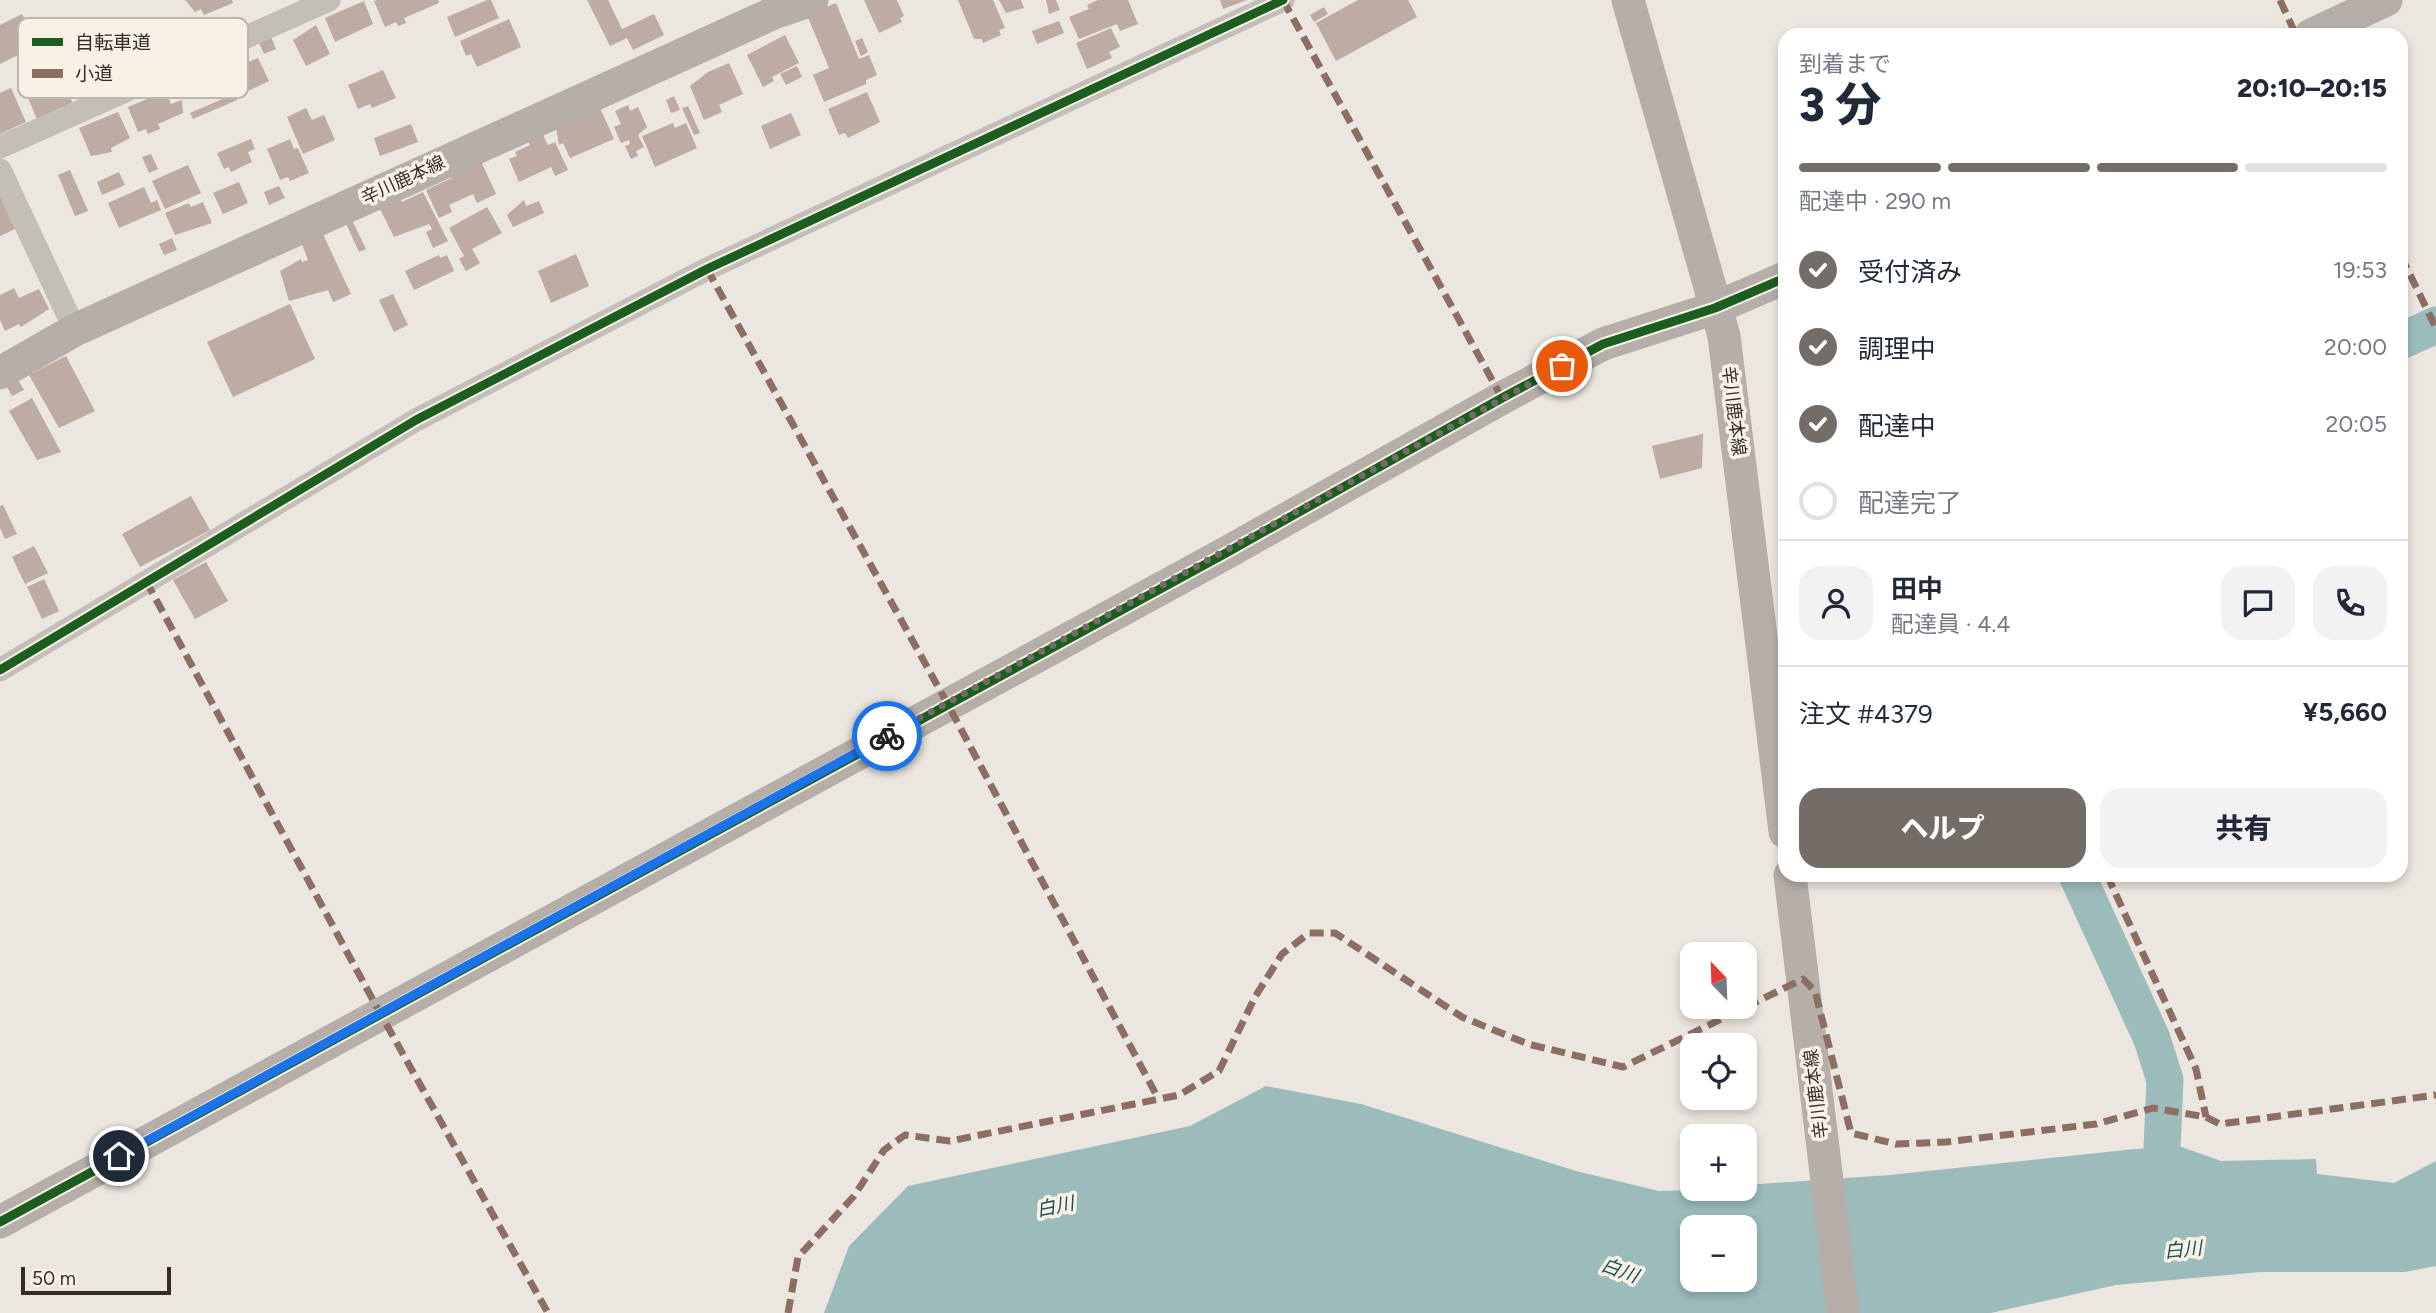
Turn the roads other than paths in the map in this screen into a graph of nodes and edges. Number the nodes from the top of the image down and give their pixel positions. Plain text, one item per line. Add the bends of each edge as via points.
1 (329, 0) edge
2 (812, 0) edge
3 (1283, 0) edge
4 (1628, 0) edge
5 (2386, 0) edge
6 (774, 6) edge
7 (2326, 28) edge
8 (248, 36) edge
9 (110, 98) edge
10 (0, 147) edge
11 (0, 170) edge
12 (1778, 281) edge
13 (1715, 308) junction
14 (75, 330) junction
15 (0, 373) edge
16 (0, 670) edge
17 (1778, 774) edge
18 (1791, 882) edge
19 (0, 1222) edge
20 (1843, 1313) edge

1 - 8 street
2 - 6 main road, 辛川鹿本線
3 - 16 street via 707,269 488,382 416,420
4 - 13 main road, 辛川鹿本線
5 - 7 main road
6 - 14 main road, 辛川鹿本線
9 - 10 street
11 - 14 street
12 - 13 main road
13 - 17 main road, 辛川鹿本線 via 1724,336 1733,401
13 - 19 main road via 1603,344
14 - 15 main road, 辛川鹿本線
18 - 20 main road, 辛川鹿本線

